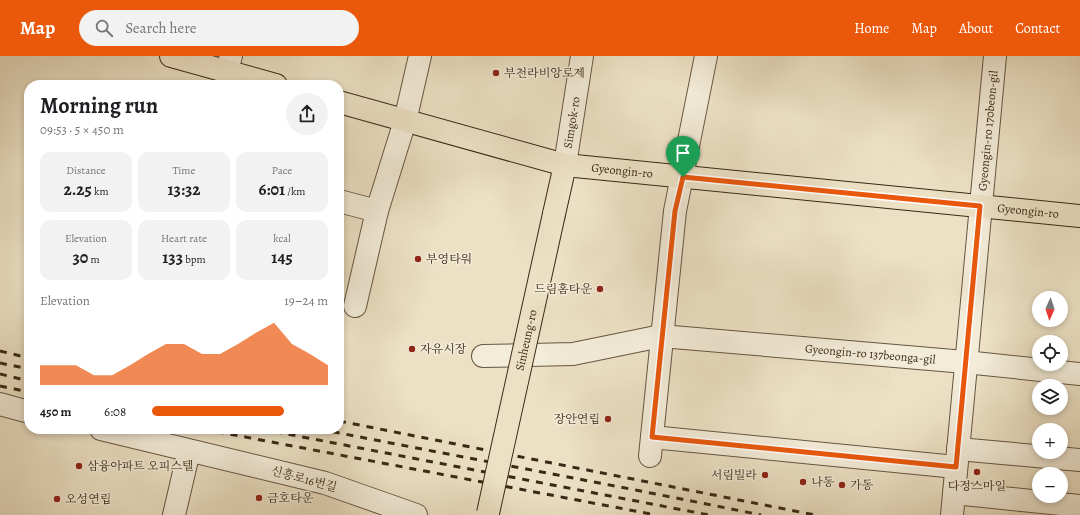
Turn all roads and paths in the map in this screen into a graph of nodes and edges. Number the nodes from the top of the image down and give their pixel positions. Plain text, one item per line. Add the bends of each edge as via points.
1 (171, 56) edge
2 (420, 56) edge
3 (582, 56) edge
4 (706, 56) edge
5 (995, 56) edge
6 (229, 64) edge
7 (265, 80) edge
8 (344, 103) edge
9 (405, 120) junction
10 (565, 165) junction
11 (683, 177) junction
12 (344, 202) edge
13 (980, 206) junction
14 (377, 211) junction
15 (1080, 216) edge
16 (355, 306) dead end
17 (661, 336) junction
18 (483, 356) dead end
19 (965, 362) junction
20 (1080, 374) edge
21 (0, 404) edge
22 (24, 411) edge
23 (121, 434) edge
24 (189, 451) junction
25 (957, 458) junction
26 (1080, 460) edge
27 (954, 493) junction
28 (1080, 506) edge
29 (487, 514) edge
30 (174, 515) edge
31 (416, 515) edge
32 (952, 515) edge

1 - 6 main road
2 - 9 street
3 - 10 street, Simgok-ro
4 - 11 street
5 - 13 street, Gyeongin-ro 170beon-gil
6 - 7 main road
8 - 9 main road, Gyeongin-ro
9 - 10 main road, Gyeongin-ro
9 - 14 street
10 - 11 main road, Gyeongin-ro
10 - 29 main road, Sinheung-ro, bridge
11 - 13 main road, Gyeongin-ro
11 - 17 street via 675,211
12 - 14 street
13 - 15 main road, Gyeongin-ro
13 - 19 street, Gyeongin-ro 170beon-gil
14 - 16 street
17 - 18 street, Gyeongin-ro 137beonga-gil via 573,354
17 - 19 street, Gyeongin-ro 137beonga-gil
17 - 25 street via 651,446
19 - 20 street, Gyeongin-ro 137beonga-gil
19 - 25 street, Gyeongin-ro 170beon-gil
21 - 22 street
23 - 24 street, 신흥로16번길
24 - 30 street
24 - 31 street, 신흥로16번길 via 325,483
25 - 26 street
25 - 27 street, Gyeongin-ro 170beon-gil
27 - 28 street
27 - 32 street, Gyeongin-ro 170beon-gil

